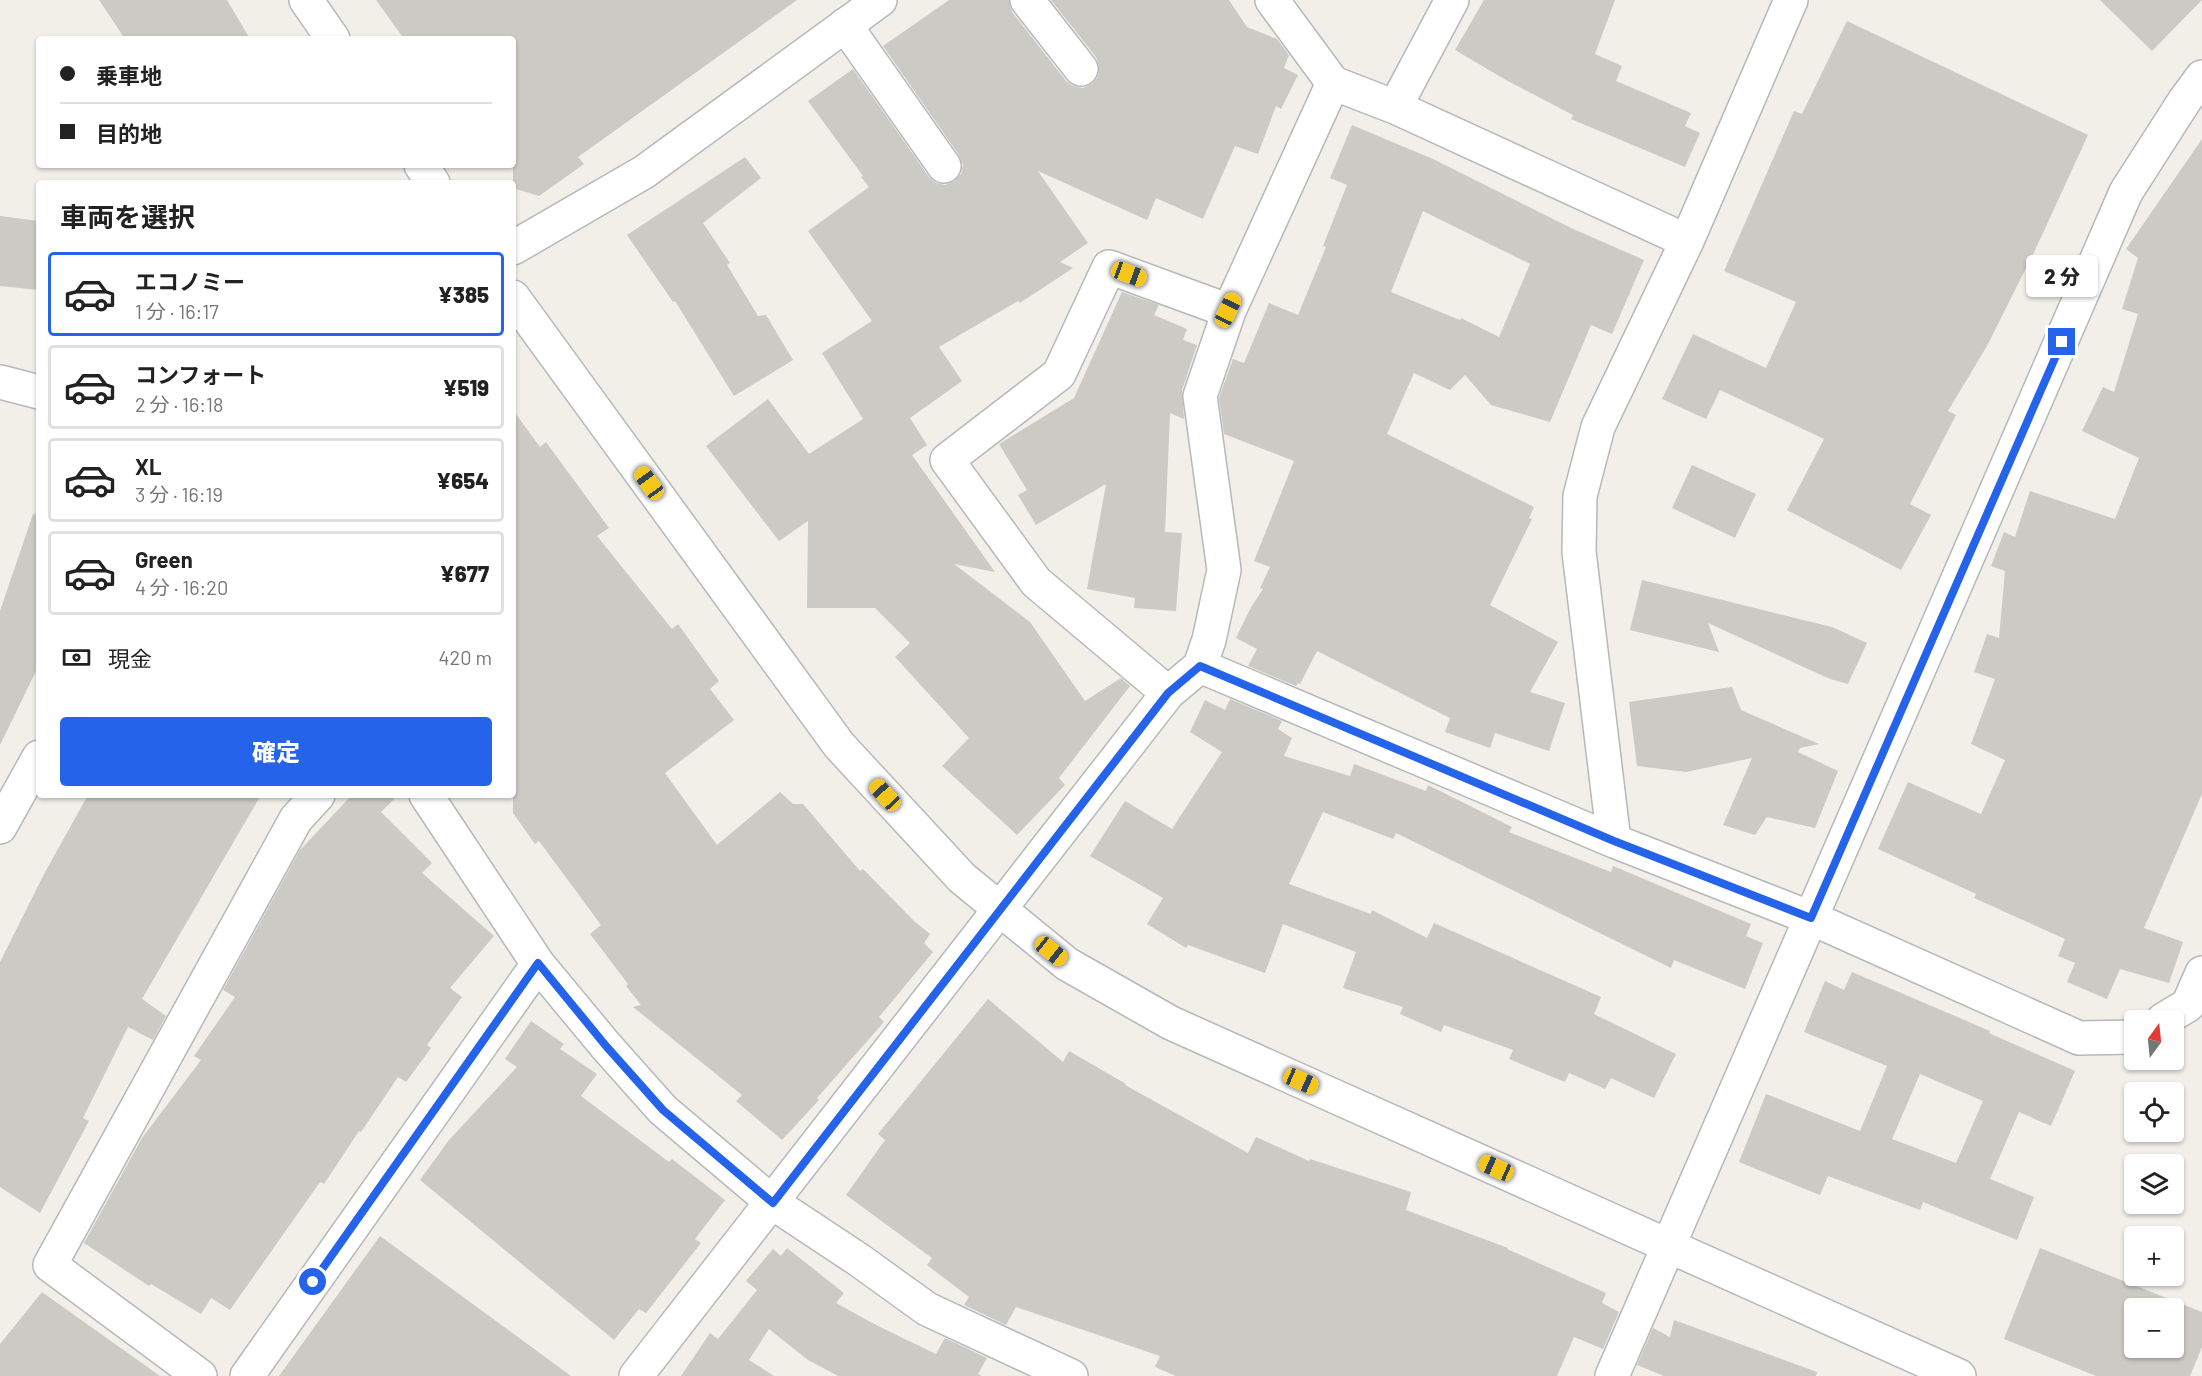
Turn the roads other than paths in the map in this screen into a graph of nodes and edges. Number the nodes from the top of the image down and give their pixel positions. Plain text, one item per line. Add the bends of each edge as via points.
1 (306, 0) edge
2 (879, 0) edge
3 (1027, 0) edge
4 (1272, 0) edge
5 (1452, 0) edge
6 (1791, 0) edge
7 (845, 25) junction
8 (331, 36) edge
9 (1081, 69) dead end
10 (2202, 77) edge
11 (1333, 83) junction
12 (1395, 107) junction
13 (944, 165) dead end
14 (1687, 241) junction
15 (516, 246) edge
16 (516, 301) edge
17 (1228, 310) junction
18 (0, 382) edge
19 (36, 391) edge
20 (1200, 666) junction
21 (1168, 693) junction
22 (36, 762) edge
23 (315, 798) edge
24 (428, 798) edge
25 (0, 827) edge
26 (1614, 841) junction
27 (1001, 910) junction
28 (1811, 918) junction
29 (538, 963) junction
30 (2202, 973) edge
31 (2180, 1010) edge
32 (2124, 1037) edge
33 (773, 1203) junction
34 (1669, 1246) junction
35 (200, 1376) edge
36 (247, 1376) edge
37 (636, 1376) edge
38 (1071, 1376) edge
39 (1612, 1376) edge
40 (1959, 1376) edge

1 - 8 street
2 - 7 street
3 - 9 street
4 - 11 street
5 - 12 street
6 - 14 street
7 - 13 street
7 - 15 street via 644,172
10 - 28 street via 2127,192
11 - 12 street
11 - 17 street
12 - 14 street
14 - 26 street via 1598,427 1580,496 1579,552
16 - 27 street via 839,745 962,878
17 - 20 street via 1200,396 1224,570
17 - 21 street via 1109,267 1059,374 947,460 1036,582
18 - 19 street
20 - 21 street
20 - 26 street
21 - 27 street
22 - 25 street
23 - 35 street via 296,819 50,1265
24 - 29 street
26 - 28 street
27 - 33 street
27 - 34 street via 1067,964 1171,1023
28 - 32 street via 2079,1038
28 - 34 street
29 - 33 street via 663,1110
29 - 36 street
30 - 31 street via 2188,1005
33 - 37 street
33 - 38 street via 927,1309
34 - 39 street
34 - 40 street

